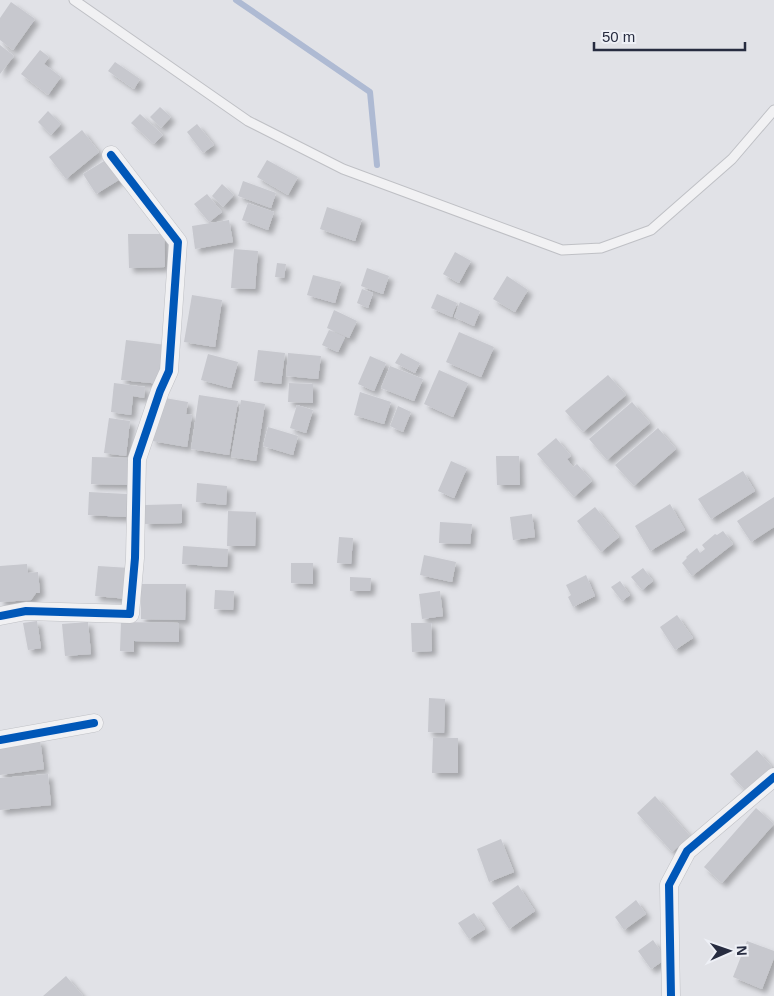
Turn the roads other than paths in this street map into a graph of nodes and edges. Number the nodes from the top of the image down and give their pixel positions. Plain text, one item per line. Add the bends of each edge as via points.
1 (74, 0) edge
2 (774, 110) edge
3 (111, 155) dead end
4 (0, 616) edge
5 (94, 723) dead end
6 (0, 740) edge
7 (774, 777) edge
8 (671, 996) edge

1 - 2 lane via 248,121 343,170 562,250 601,248 650,230 732,158
3 - 4 street via 178,242 169,371 137,459 130,614 26,611
5 - 6 street
7 - 8 street via 687,851 669,885

